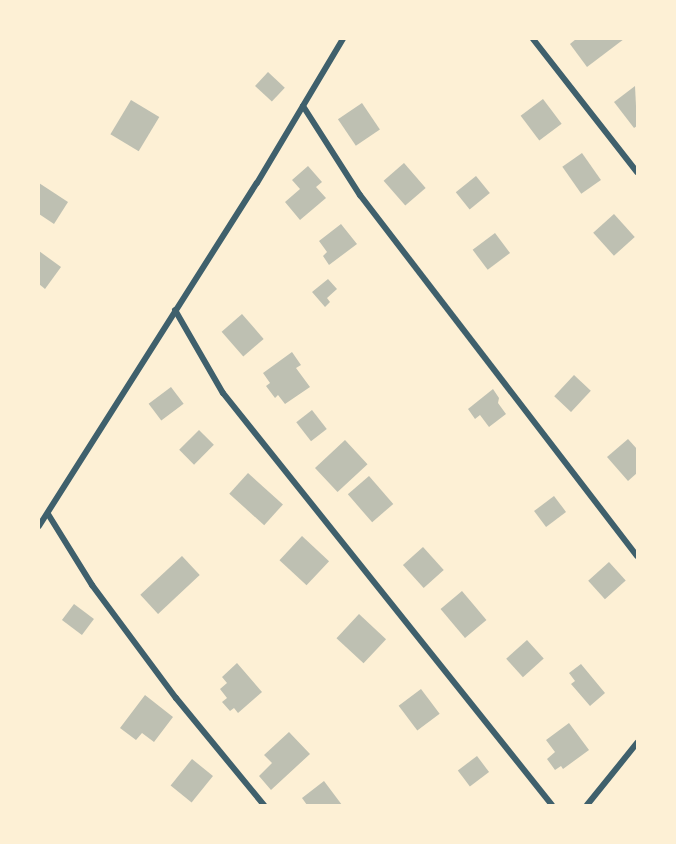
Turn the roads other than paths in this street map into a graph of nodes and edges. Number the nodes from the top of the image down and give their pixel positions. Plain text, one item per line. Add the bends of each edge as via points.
1 (343, 39) edge
2 (533, 39) edge
3 (303, 106) junction
4 (637, 172) edge
5 (174, 310) junction
6 (48, 514) junction
7 (39, 526) edge
8 (637, 556) edge
9 (637, 742) edge
10 (264, 805) edge
11 (552, 805) edge
12 (587, 805) edge

1 - 3 street
2 - 4 street
3 - 5 street
3 - 8 street via 360,195
5 - 6 street
5 - 11 street via 223,393
6 - 7 street
6 - 10 street via 92,585 154,670
9 - 12 street

